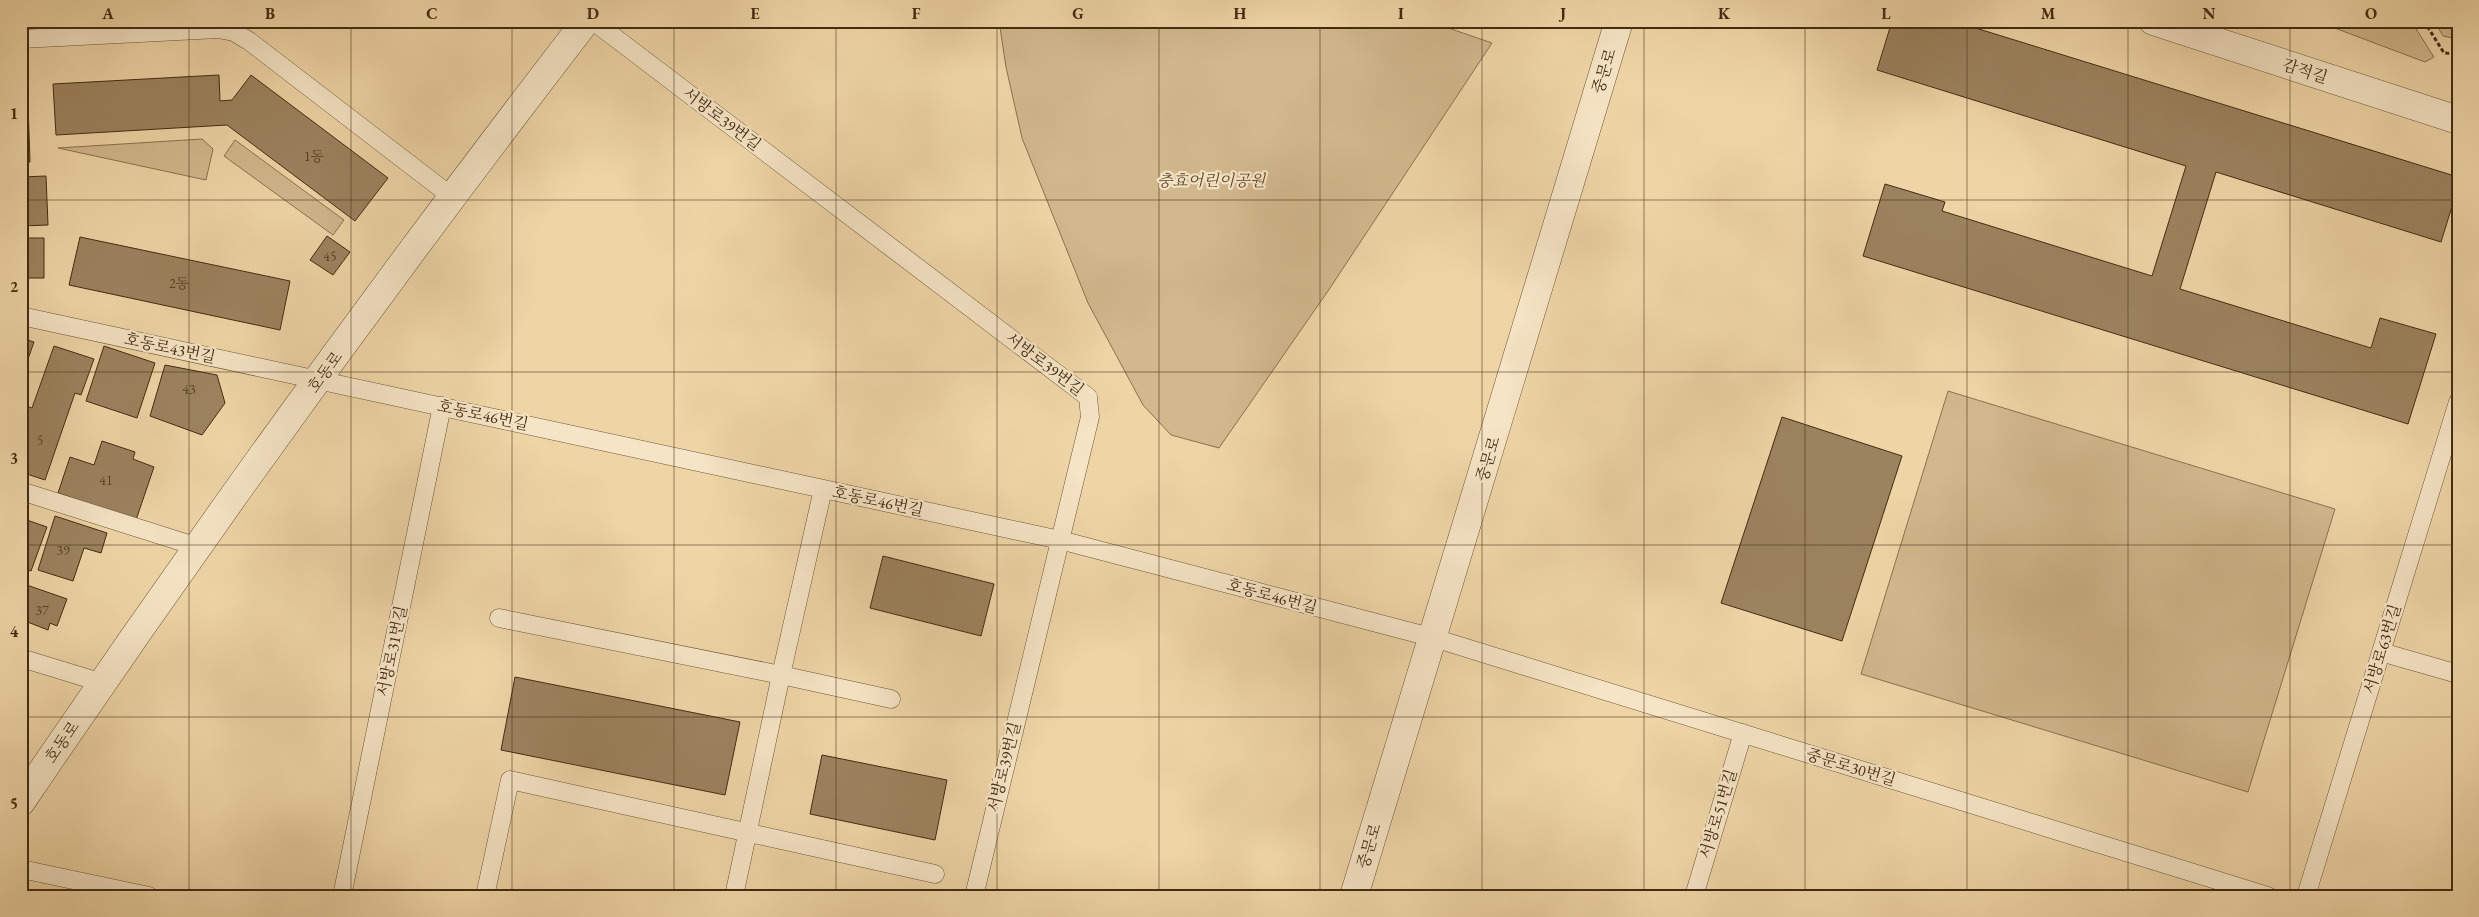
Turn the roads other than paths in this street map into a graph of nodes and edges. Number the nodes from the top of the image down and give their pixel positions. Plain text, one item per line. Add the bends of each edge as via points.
1 (586, 21) edge
2 (593, 21) edge
3 (1619, 21) edge
4 (2153, 21) edge
5 (21, 39) edge
6 (2458, 120) edge
7 (451, 196) junction
8 (21, 316) edge
9 (319, 380) junction
10 (2458, 402) edge
11 (442, 406) junction
12 (823, 489) junction
13 (21, 491) edge
14 (1060, 540) junction
15 (198, 547) junction
16 (499, 618) dead end
17 (1434, 638) junction
18 (2381, 652) junction
19 (21, 658) edge
20 (2458, 674) edge
21 (781, 675) junction
22 (103, 683) junction
23 (892, 699) dead end
24 (1743, 733) junction
25 (21, 802) edge
26 (749, 834) junction
27 (21, 868) edge
28 (935, 874) dead end
29 (148, 896) edge
30 (342, 896) edge
31 (485, 896) edge
32 (734, 896) edge
33 (974, 896) edge
34 (1354, 896) edge
35 (1694, 896) edge
36 (2268, 896) edge
37 (2306, 896) edge

1 - 7 street, 호동로
2 - 14 lane, 서방로39번길 via 1088,397 1090,417
3 - 17 street, 중문로
4 - 6 street, 감적길
5 - 7 lane via 218,29 234,32
7 - 9 street, 호동로
8 - 9 lane, 호동로43번길
9 - 11 lane, 호동로46번길
9 - 15 street, 호동로
10 - 18 lane, 서방로63번길
11 - 12 lane, 호동로46번길
11 - 30 lane, 서방로31번길
12 - 14 lane, 호동로46번길
12 - 21 lane
13 - 15 lane
14 - 17 lane, 호동로46번길
14 - 33 lane, 서방로39번길
15 - 22 street, 호동로
16 - 21 lane
17 - 24 lane, 중문로30번길
17 - 34 street, 중문로
18 - 20 lane
18 - 37 lane, 서방로63번길
19 - 22 lane
21 - 23 lane
21 - 26 lane
22 - 25 street, 호동로
24 - 35 lane, 서방로51번길
24 - 36 lane, 중문로30번길
26 - 28 lane
26 - 31 lane via 510,780
26 - 32 lane
27 - 29 lane

